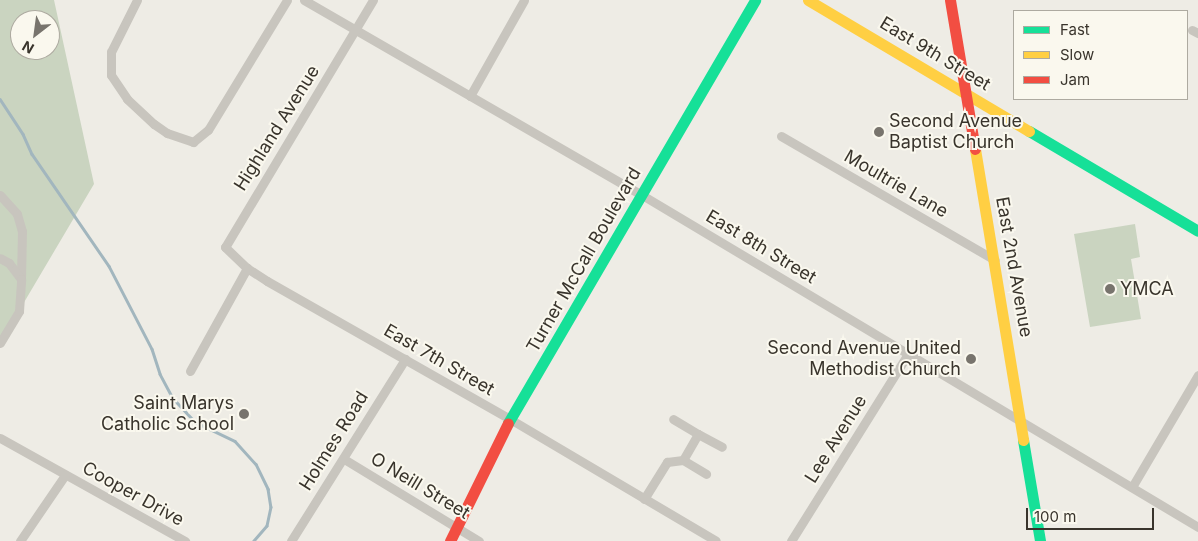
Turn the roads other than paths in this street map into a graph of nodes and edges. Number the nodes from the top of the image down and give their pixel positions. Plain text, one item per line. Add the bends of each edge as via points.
1 (137, 0) edge
2 (287, 0) edge
3 (304, 0) edge
4 (373, 0) edge
5 (524, 0) edge
6 (755, 0) edge
7 (808, 0) edge
8 (950, 0) edge
9 (356, 30) junction
10 (965, 93) junction
11 (470, 96) junction
12 (781, 136) dead end
13 (0, 194) edge
14 (642, 195) junction
15 (1198, 231) edge
16 (0, 258) edge
17 (995, 260) junction
18 (247, 268) junction
19 (21, 279) junction
20 (0, 343) edge
21 (908, 354) junction
22 (405, 359) junction
23 (190, 370) dead end
24 (1198, 375) edge
25 (510, 419) junction
26 (673, 419) dead end
27 (1021, 422) junction
28 (698, 434) junction
29 (0, 438) edge
30 (722, 447) dead end
31 (344, 459) junction
32 (683, 460) junction
33 (706, 474) dead end
34 (65, 475) junction
35 (1132, 487) junction
36 (644, 498) junction
37 (454, 527) junction
38 (1198, 527) edge
39 (20, 541) edge
40 (185, 541) edge
41 (291, 541) edge
42 (450, 541) edge
43 (479, 541) edge
44 (716, 541) edge
45 (792, 541) edge
46 (1040, 541) edge

1 - 2 street via 111,52 111,75 127,99 154,124 167,133 193,142 208,130
3 - 9 street, East 8th Street
4 - 9 street, Highland Avenue
5 - 11 street
6 - 14 main road, Turner McCall Boulevard
7 - 10 main road, East 9th Street
8 - 10 main road, East 2nd Avenue
9 - 11 street, East 8th Street
9 - 18 street, Highland Avenue via 231,234 226,247
10 - 15 main road, East 9th Street
10 - 17 main road, East 2nd Avenue
11 - 14 street, East 8th Street
12 - 17 street, Moultrie Lane
13 - 19 street via 16,214 22,231
14 - 21 street, East 8th Street
14 - 25 main road, Turner McCall Boulevard
16 - 19 street via 9,263
17 - 27 main road, East 2nd Avenue
18 - 22 street, East 7th Street
18 - 23 street
19 - 20 street via 19,311
21 - 27 street, East 8th Street
21 - 45 street, Lee Avenue
22 - 25 street, East 7th Street
22 - 31 street, Holmes Road
24 - 35 street
25 - 36 street, East 7th Street
25 - 37 main road, Turner McCall Boulevard
26 - 28 street
27 - 35 street, East 8th Street
27 - 46 main road, East 2nd Avenue
28 - 30 street
28 - 32 street
29 - 34 street, Cooper Drive
31 - 37 street, O Neill Street
31 - 41 street, Holmes Road
32 - 33 street
32 - 36 street via 667,462
34 - 39 street
34 - 40 street, Cooper Drive
35 - 38 street, East 8th Street
36 - 44 street, East 7th Street
37 - 42 main road, Turner McCall Boulevard
37 - 43 street, O Neill Street

